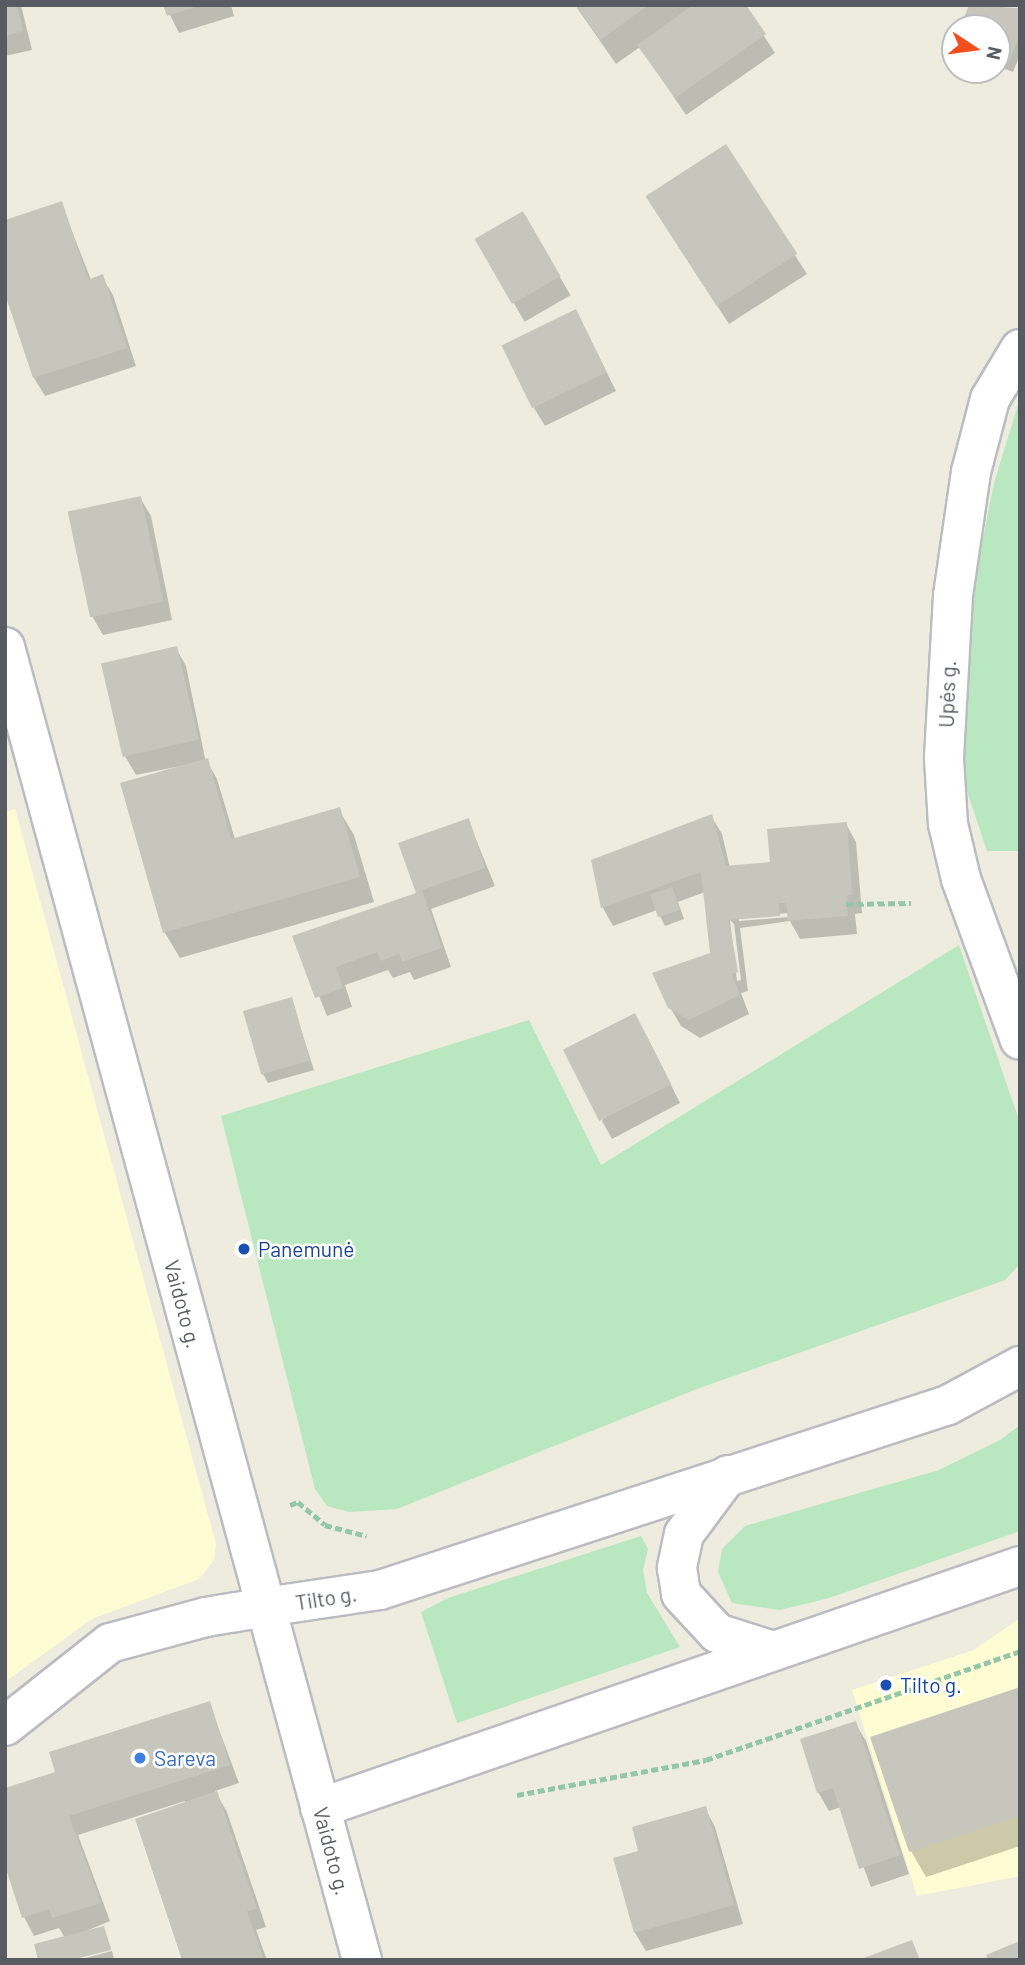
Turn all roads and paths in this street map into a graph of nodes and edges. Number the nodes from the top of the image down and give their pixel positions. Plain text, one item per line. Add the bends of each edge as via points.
1 (1020, 349) edge
2 (5, 647) edge
3 (911, 903) dead end
4 (846, 904) dead end
5 (1020, 1040) edge
6 (1020, 1366) edge
7 (728, 1475) junction
8 (242, 1518) junction
9 (367, 1536) dead end
10 (1020, 1566) edge
11 (266, 1607) junction
12 (770, 1650) junction
13 (1020, 1651) edge
14 (5, 1726) edge
15 (509, 1796) dead end
16 (320, 1808) junction
17 (362, 1960) edge

1 - 5 main road, Upės g. via 990,399 971,472 953,596 944,760 948,824 961,879
2 - 8 main road, Vaidoto g.
3 - 4 path
6 - 7 main road, Tilto g. via 948,1405
7 - 11 main road, Tilto g. via 380,1590
7 - 12 main road via 684,1534 677,1568 681,1594 717,1633
8 - 9 path via 298,1502 325,1525
8 - 11 main road, Vaidoto g.
10 - 12 main road
11 - 14 main road, Tilto g. via 206,1617 110,1643
11 - 16 main road, Vaidoto g.
12 - 16 main road
13 - 15 path via 706,1760
16 - 17 main road, Vaidoto g.

